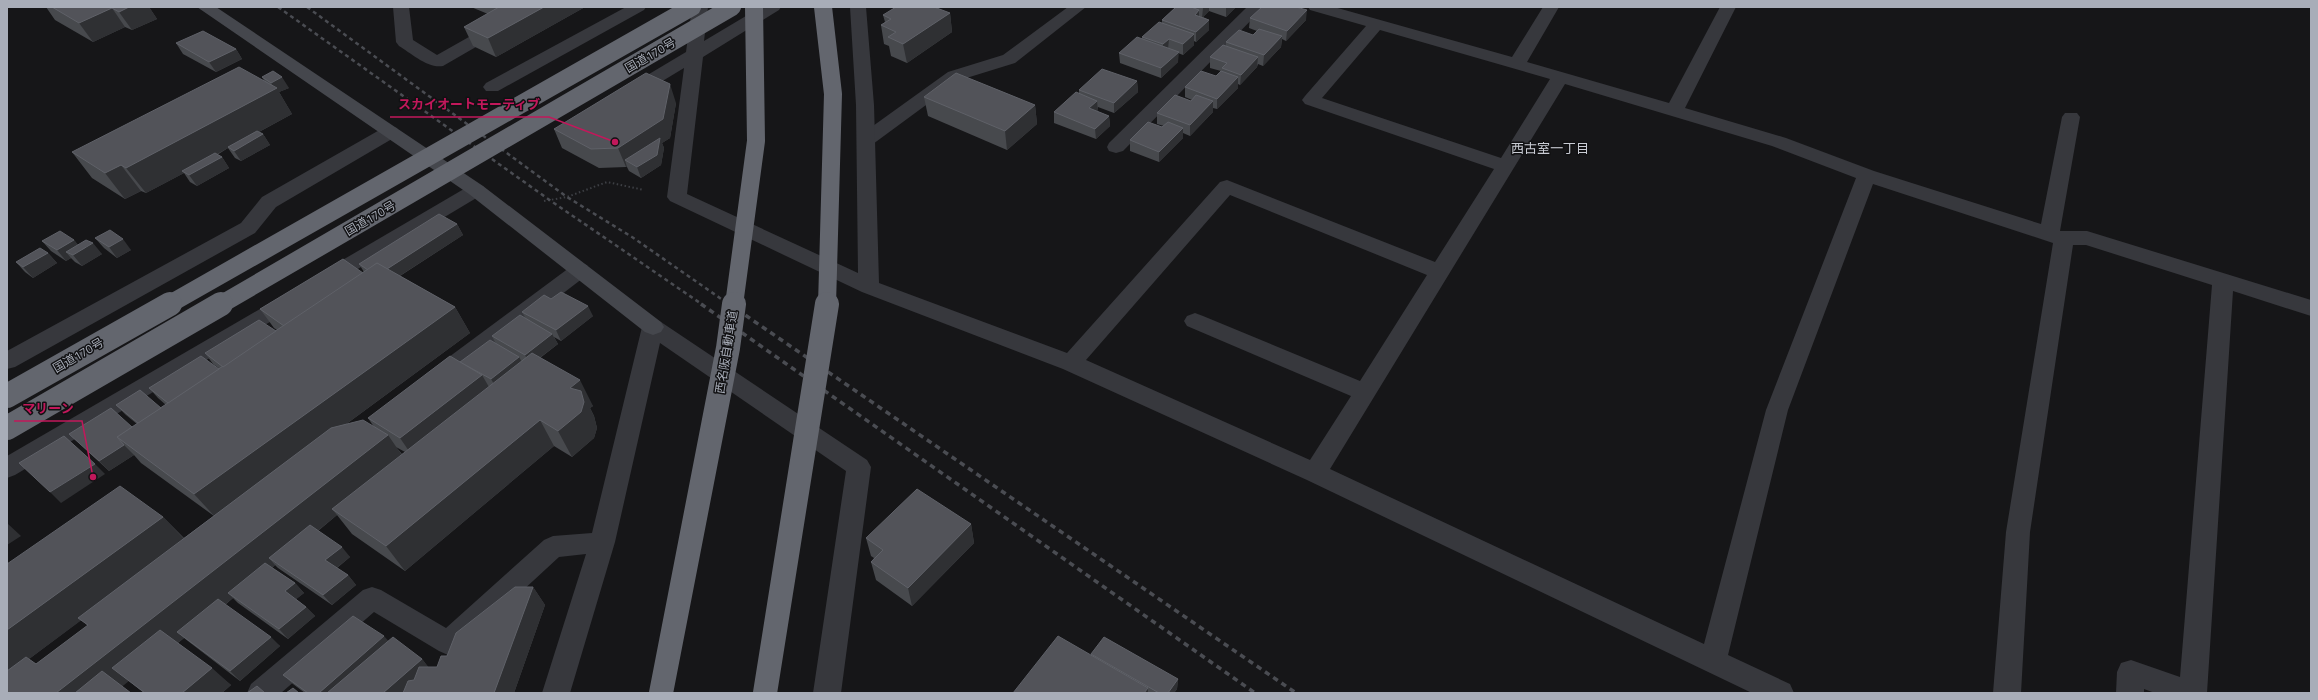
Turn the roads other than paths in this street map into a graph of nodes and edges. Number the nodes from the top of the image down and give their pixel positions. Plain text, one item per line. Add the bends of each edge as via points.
1 (204, 7) edge
2 (401, 7) edge
3 (534, 7) edge
4 (638, 7) edge
5 (692, 7) edge
6 (700, 7) edge
7 (732, 7) edge
8 (754, 7) edge
9 (773, 7) edge
10 (822, 7) edge
11 (858, 7) edge
12 (1078, 7) edge
13 (1256, 7) edge
14 (1316, 7) edge
15 (1551, 7) edge
16 (1728, 7) edge
17 (1376, 24) junction
18 (694, 54) junction
19 (1517, 64) junction
20 (1560, 78) junction
21 (492, 87) dead end
22 (614, 102) edge
23 (1674, 112) junction
24 (2071, 117) dead end
25 (390, 132) junction
26 (866, 140) junction
27 (1116, 147) dead end
28 (1504, 166) junction
29 (1867, 175) junction
30 (483, 195) junction
31 (2056, 236) junction
32 (580, 270) junction
33 (1439, 272) junction
34 (2223, 280) junction
35 (869, 287) junction
36 (2311, 308) edge
37 (1195, 321) dead end
38 (653, 327) junction
39 (7, 361) edge
40 (1071, 363) junction
41 (1365, 392) junction
42 (414, 395) edge
43 (7, 396) edge
44 (7, 428) edge
45 (7, 468) edge
46 (1315, 473) junction
47 (602, 542) junction
48 (1713, 661) junction
49 (261, 693) edge
50 (556, 693) edge
51 (661, 693) edge
52 (764, 693) edge
53 (827, 693) edge
54 (1780, 693) edge
55 (2007, 693) edge
56 (2130, 693) edge
57 (2189, 693) edge
58 (2193, 693) edge

1 - 25 street
2 - 3 street via 405,42 437,62
4 - 21 street
5 - 43 highway, 国道170号, bridge
6 - 18 street
7 - 44 highway, 国道170号, bridge
8 - 51 highway, 西名阪自動車道, bridge via 756,141 729,340
9 - 18 street
10 - 52 highway, bridge via 833,94 828,296
11 - 26 street
12 - 26 street via 1008,59 954,76
13 - 27 street
14 - 17 street
15 - 19 street
16 - 23 street
17 - 19 street
17 - 28 street via 1311,100
18 - 22 street
18 - 35 street via 678,197
19 - 20 street
20 - 23 street
20 - 28 street
23 - 29 street via 1779,142
24 - 31 street
25 - 30 street
25 - 39 street via 269,202 248,228
26 - 35 street
28 - 33 street
29 - 31 street
29 - 48 street via 1777,410
30 - 32 street
30 - 45 street
31 - 34 street via 2087,238
31 - 55 street via 2018,532
32 - 38 street
32 - 42 street
33 - 40 street via 1227,186
33 - 41 street
34 - 36 street
34 - 58 street
35 - 40 street
37 - 41 street
38 - 47 street
38 - 53 street via 859,467
40 - 46 street
41 - 46 street
46 - 48 street
47 - 49 street via 553,547 448,643 372,598
47 - 50 street
48 - 54 street
56 - 57 street via 2131,672

